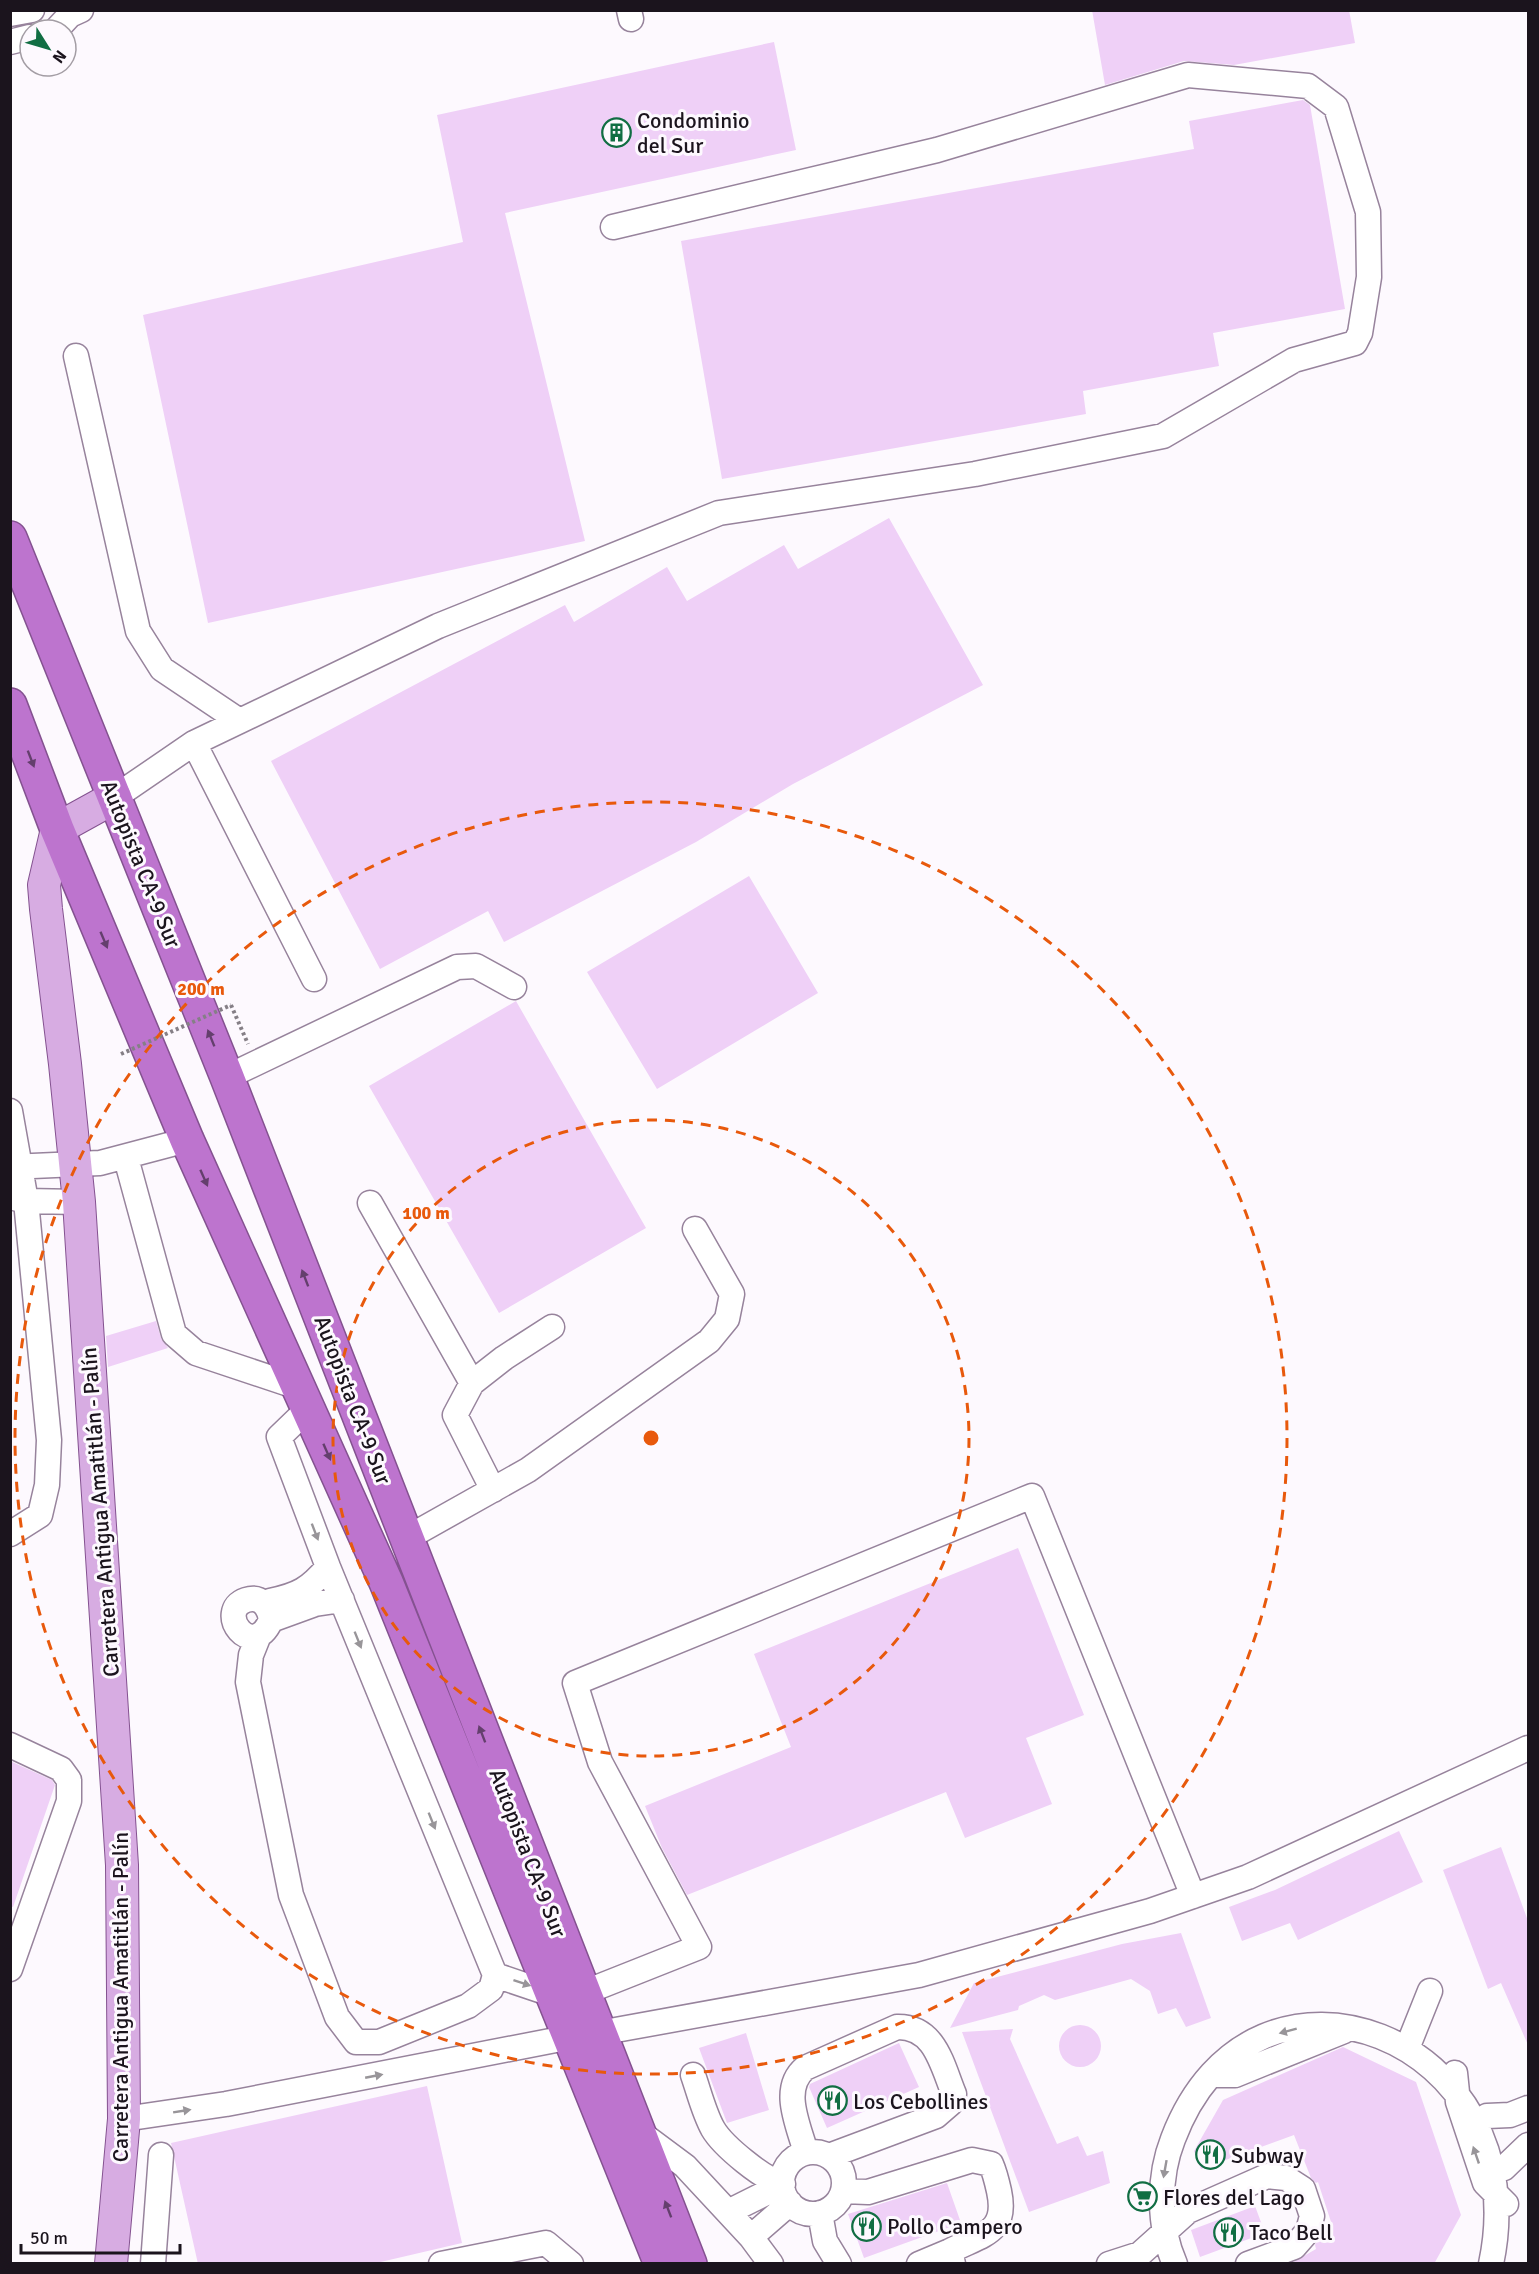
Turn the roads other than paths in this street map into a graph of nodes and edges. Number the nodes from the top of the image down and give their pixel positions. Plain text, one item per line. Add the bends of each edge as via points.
1 (32, 10) edge
2 (10, 14) edge
3 (614, 227) dead end
4 (76, 356) dead end
5 (10, 538) edge
6 (10, 705) edge
7 (238, 720) junction
8 (194, 743) junction
9 (114, 797) junction
10 (57, 829) junction
11 (314, 979) dead end
12 (514, 987) dead end
13 (227, 1077) junction
14 (10, 1110) edge
15 (187, 1140) junction
16 (126, 1158) junction
17 (75, 1165) junction
18 (16, 1167) edge
19 (18, 1199) edge
20 (79, 1202) junction
21 (370, 1203) dead end
22 (695, 1229) dead end
23 (552, 1327) dead end
24 (472, 1383) junction
25 (303, 1398) junction
26 (494, 1490) junction
27 (10, 1534) edge
28 (407, 1538) junction
29 (328, 1567) junction
30 (342, 1600) junction
31 (265, 1619) junction
32 (235, 1625) junction
33 (248, 1682) junction
34 (10, 1745) edge
35 (1528, 1748) edge
36 (1193, 1896) junction
37 (10, 1969) edge
38 (495, 1975) junction
39 (1430, 1991) dead end
40 (569, 1994) junction
41 (585, 2035) junction
42 (1410, 2041) junction
43 (1455, 2073) junction
44 (693, 2075) dead end
45 (1528, 2108) edge
46 (1487, 2116) junction
47 (124, 2119) junction
48 (638, 2131) junction
49 (1528, 2145) edge
50 (817, 2154) junction
51 (161, 2155) dead end
52 (1504, 2168) junction
53 (843, 2191) junction
54 (785, 2192) junction
55 (1506, 2204) junction
56 (728, 2212) junction
57 (820, 2213) junction
58 (1166, 2233) junction
59 (752, 2237) junction
60 (952, 2257) edge
61 (111, 2264) edge
62 (153, 2264) edge
63 (441, 2264) edge
64 (571, 2264) edge
65 (661, 2264) edge
66 (690, 2264) edge
67 (771, 2264) edge
68 (839, 2264) edge
69 (919, 2264) edge
70 (1109, 2264) edge
71 (1175, 2264) edge
72 (1248, 2264) edge
73 (1491, 2264) edge

1 - 2 street
3 - 7 street via 937,150 1188,75 1308,86 1336,107 1368,212 1369,277 1355,343 1294,360 1163,436 975,474 719,513 438,626
4 - 7 street via 138,631 162,669
5 - 9 highway, Autopista CA-9 Sur
6 -> 10 highway, Autopista CA-9 Sur
7 - 8 street
8 - 9 street
8 - 11 street
9 - 10 main road
13 -> 9 highway, Autopista CA-9 Sur
10 -> 15 highway, Autopista CA-9 Sur
10 - 17 main road, Carretera Antigua Amatitlán - Palín via 44,885
12 - 13 street via 476,966 457,967
28 -> 13 highway, Autopista CA-9 Sur
14 - 18 street
15 - 16 street
15 -> 25 highway, Autopista CA-9 Sur
16 - 17 street
16 - 25 street via 174,1334 196,1353
17 - 18 street
17 - 20 main road, Carretera Antigua Amatitlán - Palín
18 - 19 street
19 - 20 street
19 - 27 street via 49,1440 47,1485 40,1515
20 - 47 main road, Carretera Antigua Amatitlán - Palín via 122,1865
21 - 24 street
22 - 26 street via 732,1294 727,1319 709,1341
23 - 24 street
24 - 26 street via 455,1414
25 -> 29 street via 279,1437
25 -> 40 highway, Autopista CA-9 Sur
26 - 28 street
40 -> 28 highway, Autopista CA-9 Sur
29 - 30 street
29 - 31 street via 314,1583
30 - 31 street
30 -> 38 street
31 - 32 street via 250,1637
31 - 32 street via 254,1599 245,1600 237,1606
31 - 33 street via 251,1655
32 - 33 street via 233,1646 240,1671
33 - 38 street via 291,1894 337,2017 356,2042 379,2042 468,2006 491,1989
34 - 37 street via 61,1769 69,1780 69,1801
35 - 36 street via 1248,1877
36 - 40 street via 1032,1496 575,1683 600,1762 699,1947
36 - 41 street via 919,1975
38 -> 40 street
39 - 42 street
40 - 41 highway, Autopista CA-9 Sur
47 -> 41 street via 226,2104
41 - 48 highway, Autopista CA-9 Sur
41 - 65 highway, Autopista CA-9 Sur
42 - 43 street
42 -> 58 street via 1358,2026 1321,2025 1276,2034 1251,2046 1213,2075 1191,2102 1168,2151 1162,2206
43 - 46 street
55 -> 43 street via 1485,2183 1458,2102
44 - 54 street via 713,2130 756,2172
45 - 46 street via 1510,2115
46 - 52 street
47 - 61 main road, Carretera Antigua Amatitlán - Palín
48 - 56 street via 686,2166
66 -> 48 highway, Autopista CA-9 Sur
49 - 52 street
50 - 50 street via 791,2094 798,2074 897,2027 913,2028 931,2040 954,2094 951,2103 936,2116
50 - 53 street via 842,2171
50 - 54 street via 791,2161 783,2176
51 - 62 street
52 - 55 street
53 - 57 street via 838,2201
53 - 60 street via 868,2192 972,2160 991,2164 1003,2208 1001,2219
54 - 56 street via 766,2193
54 - 57 street via 804,2212
54 - 59 street
55 - 73 street via 1501,2239
56 - 59 street
57 - 68 street via 825,2241
58 - 70 street via 1140,2254
58 - 71 street
58 - 72 street via 1188,2211 1267,2176 1286,2178 1303,2189 1311,2216 1308,2231 1294,2247
59 - 67 street
60 - 69 street
63 - 64 street via 546,2243

